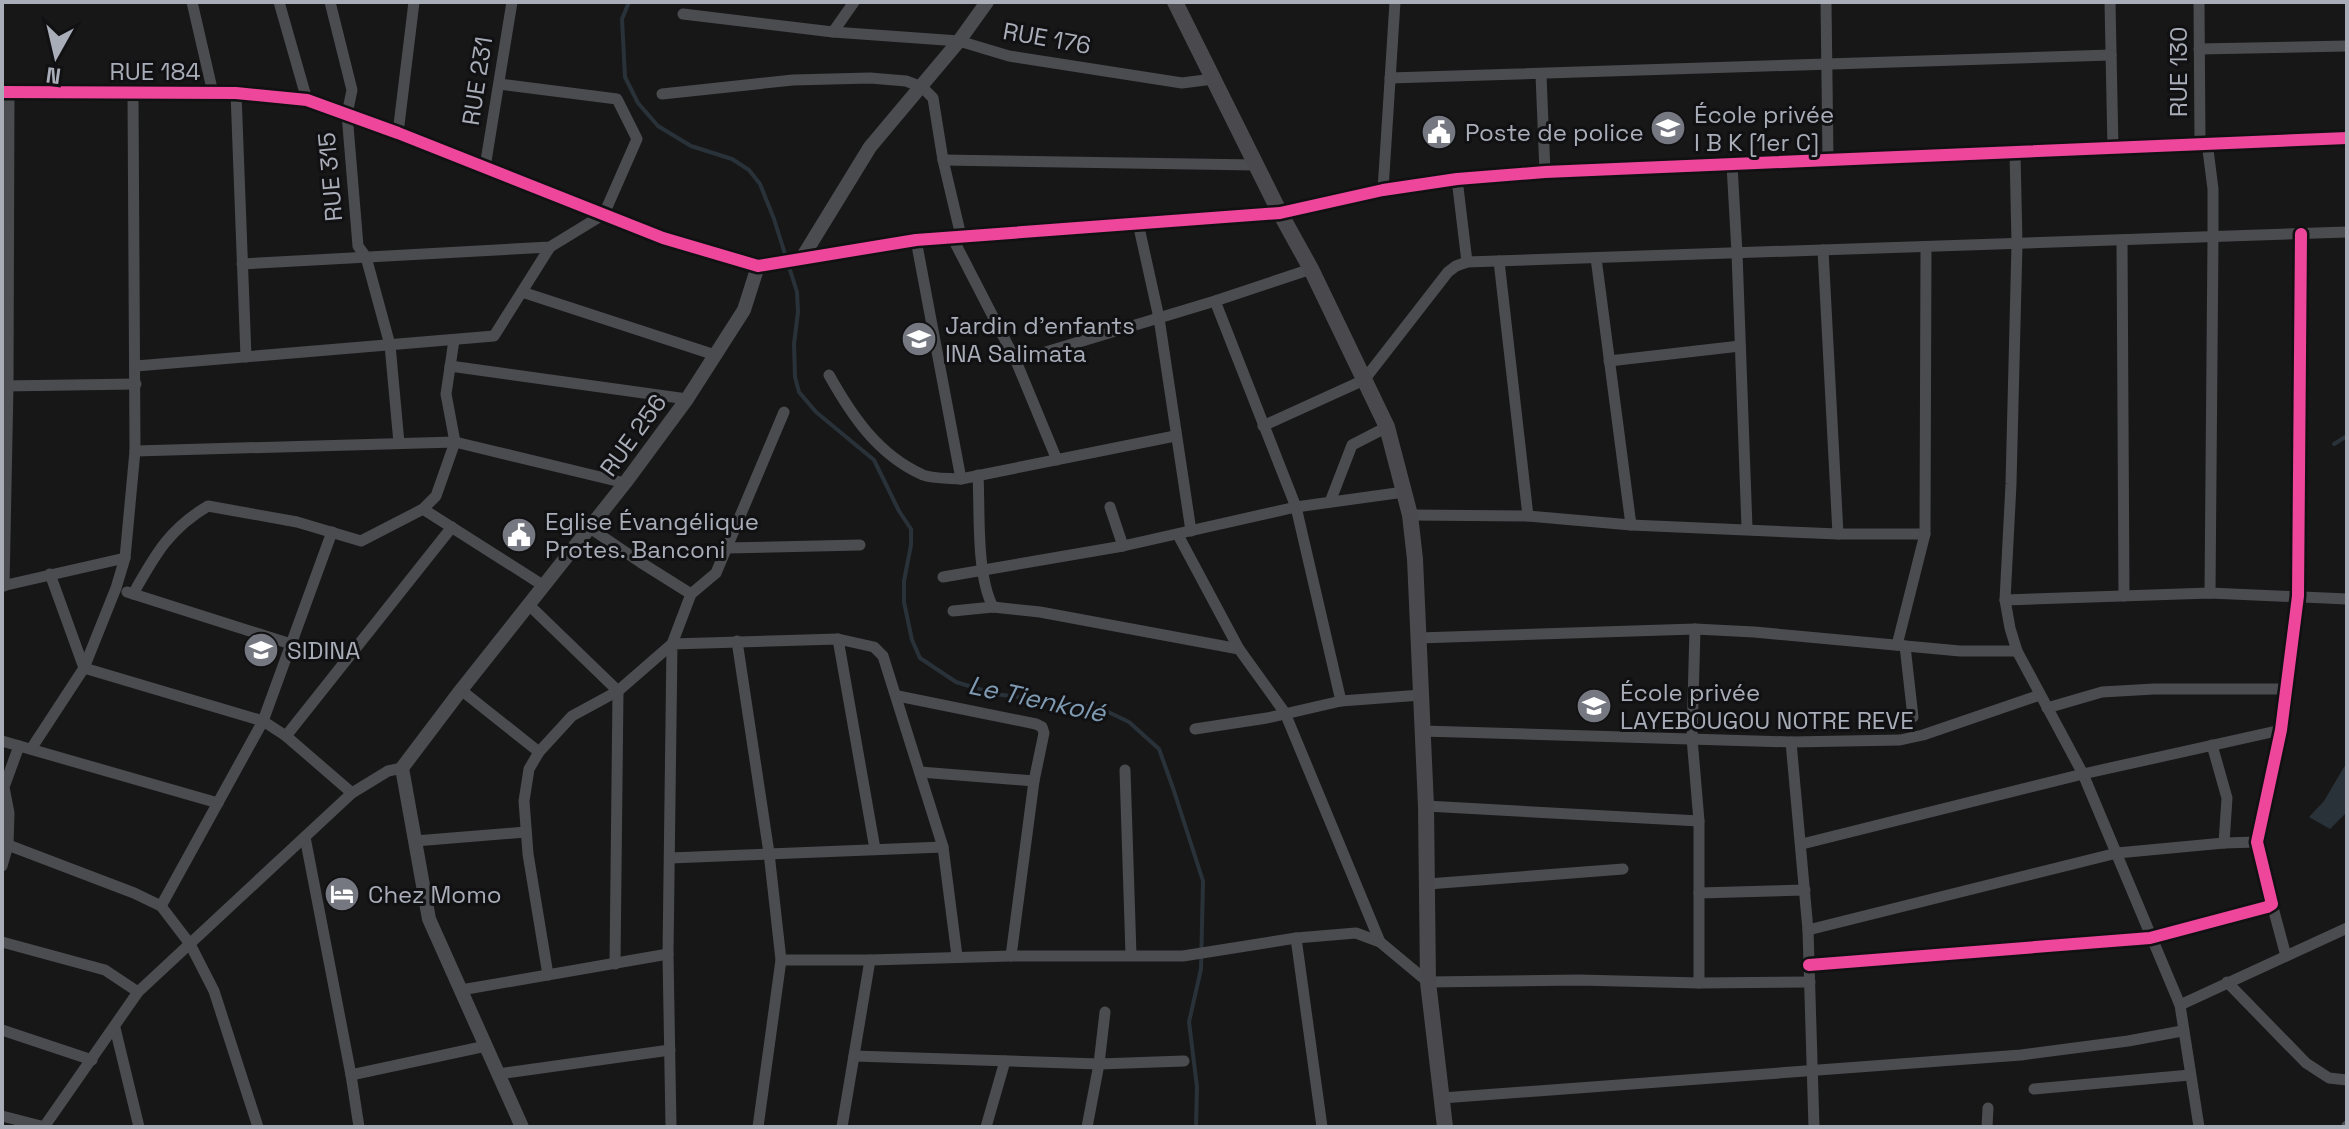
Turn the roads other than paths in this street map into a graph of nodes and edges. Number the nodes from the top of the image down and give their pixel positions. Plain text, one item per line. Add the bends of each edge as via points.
1 (192, 2) edge
2 (279, 2) edge
3 (330, 2) edge
4 (414, 2) edge
5 (512, 2) edge
6 (854, 2) edge
7 (1175, 2) edge
8 (1395, 2) edge
9 (1826, 2) edge
10 (2110, 2) edge
11 (2199, 2) edge
12 (984, 3) edge
13 (683, 14) dead end
14 (833, 32) junction
15 (959, 41) junction
16 (2347, 46) edge
17 (2199, 49) junction
18 (2111, 55) junction
19 (1827, 65) junction
20 (1541, 75) junction
21 (1390, 78) junction
22 (1213, 79) junction
23 (499, 84) junction
24 (922, 87) junction
25 (6, 92) edge
26 (133, 92) junction
27 (213, 93) junction
28 (236, 93) junction
29 (662, 94) dead end
30 (307, 100) junction
31 (347, 114) junction
32 (398, 133) junction
33 (2347, 138) edge
34 (2204, 142) junction
35 (2113, 149) junction
36 (2015, 153) junction
37 (1828, 159) junction
38 (943, 160) junction
39 (1256, 165) junction
40 (1732, 165) junction
41 (485, 167) junction
42 (1545, 172) junction
43 (1457, 179) junction
44 (1383, 190) junction
45 (1280, 213) junction
46 (604, 214) junction
47 (6, 222) edge
48 (1138, 223) junction
49 (2347, 232) edge
50 (2301, 234) junction
51 (956, 237) junction
52 (2213, 237) junction
53 (916, 240) junction
54 (2122, 240) junction
55 (2017, 244) junction
56 (550, 247) junction
57 (1926, 247) junction
58 (1823, 250) junction
59 (1737, 253) junction
60 (366, 257) junction
61 (802, 258) junction
62 (1596, 258) junction
63 (1499, 261) junction
64 (1467, 262) junction
65 (242, 264) junction
66 (758, 266) junction
67 (1311, 269) junction
68 (522, 292) junction
69 (1215, 301) junction
70 (1159, 318) junction
71 (454, 340) junction
72 (390, 345) junction
73 (1740, 346) junction
74 (715, 355) junction
75 (246, 357) junction
76 (1016, 361) junction
77 (1609, 361) junction
78 (136, 366) junction
79 (450, 366) junction
80 (829, 375) dead end
81 (1364, 380) junction
82 (136, 384) junction
83 (5, 386) edge
84 (687, 399) junction
85 (784, 412) dead end
86 (1263, 426) junction
87 (1387, 427) junction
88 (1175, 436) junction
89 (455, 442) junction
90 (399, 443) junction
91 (135, 451) junction
92 (1057, 460) junction
93 (978, 475) junction
94 (961, 479) junction
95 (625, 483) junction
96 (1404, 492) junction
97 (1330, 502) junction
98 (1110, 507) dead end
99 (1296, 507) junction
100 (423, 509) junction
101 (1410, 515) junction
102 (1528, 516) junction
103 (1631, 525) junction
104 (452, 527) junction
105 (590, 528) junction
106 (1747, 528) junction
107 (1191, 531) junction
108 (332, 532) junction
109 (1838, 534) junction
110 (1925, 534) junction
111 (1178, 535) junction
112 (860, 545) dead end
113 (1123, 546) junction
114 (725, 548) junction
115 (125, 558) junction
116 (983, 572) junction
117 (50, 574) junction
118 (943, 577) dead end
119 (3, 586) edge
120 (544, 586) junction
121 (116, 588) junction
122 (2210, 593) junction
123 (133, 594) junction
124 (691, 594) junction
125 (2124, 596) junction
126 (2298, 596) junction
127 (2347, 599) edge
128 (2005, 600) junction
129 (529, 605) junction
130 (993, 607) junction
131 (953, 611) dead end
132 (1695, 629) junction
133 (1418, 638) junction
134 (838, 639) junction
135 (737, 641) junction
136 (291, 644) junction
137 (672, 644) junction
138 (1901, 646) junction
139 (1239, 649) junction
140 (2017, 651) junction
141 (84, 668) junction
142 (2285, 689) junction
143 (461, 690) junction
144 (618, 691) junction
145 (1421, 695) junction
146 (2040, 695) junction
147 (898, 696) junction
148 (1341, 701) junction
149 (2047, 708) junction
150 (1285, 713) junction
151 (1913, 717) dead end
152 (263, 721) junction
153 (1195, 729) dead end
154 (2281, 730) junction
155 (1422, 731) junction
156 (286, 736) junction
157 (1692, 738) junction
158 (2, 741) edge
159 (1791, 742) junction
160 (2212, 745) junction
161 (25, 747) junction
162 (539, 752) junction
163 (402, 768) junction
164 (1125, 770) dead end
165 (920, 772) junction
166 (2083, 774) junction
167 (1034, 781) junction
168 (3, 787) edge
169 (352, 793) junction
170 (218, 803) junction
171 (1426, 806) junction
172 (1699, 821) junction
173 (526, 832) junction
174 (305, 837) junction
175 (415, 841) junction
176 (2257, 842) junction
177 (2224, 843) junction
178 (1802, 844) junction
179 (8, 845) junction
180 (943, 847) junction
181 (875, 849) junction
182 (769, 853) junction
183 (2117, 853) junction
184 (670, 858) junction
185 (2, 866) edge
186 (1623, 869) dead end
187 (1428, 884) junction
188 (1805, 890) junction
189 (1699, 893) junction
190 (2272, 904) junction
191 (161, 906) junction
192 (2347, 928) edge
193 (1808, 930) junction
194 (1296, 938) junction
195 (2150, 938) junction
196 (2, 942) edge
197 (1380, 942) junction
198 (190, 944) junction
199 (668, 954) junction
200 (1131, 955) junction
201 (957, 956) junction
202 (1011, 956) junction
203 (2286, 956) junction
204 (781, 960) junction
205 (870, 960) junction
206 (615, 964) junction
207 (1809, 965) junction
208 (548, 975) junction
209 (1428, 982) junction
210 (1810, 982) junction
211 (2227, 982) junction
212 (1699, 983) junction
213 (461, 990) junction
214 (138, 992) junction
215 (2180, 1005) junction
216 (1105, 1012) dead end
217 (115, 1028) junction
218 (2, 1030) edge
219 (2182, 1031) junction
220 (486, 1046) junction
221 (670, 1050) junction
222 (854, 1056) junction
223 (92, 1060) junction
224 (1005, 1061) junction
225 (1184, 1061) dead end
226 (1099, 1064) junction
227 (1813, 1070) junction
228 (498, 1074) junction
229 (351, 1075) junction
230 (2190, 1075) junction
231 (2347, 1080) edge
232 (2034, 1089) dead end
233 (1442, 1098) junction
234 (1988, 1108) dead end
235 (2, 1116) edge
236 (44, 1127) edge
237 (139, 1127) edge
238 (258, 1127) edge
239 (359, 1127) edge
240 (522, 1127) edge
241 (671, 1127) edge
242 (758, 1127) edge
243 (842, 1127) edge
244 (986, 1127) edge
245 (1087, 1127) edge
246 (1322, 1127) edge
247 (1445, 1127) edge
248 (1814, 1127) edge
249 (1987, 1127) edge
250 (2199, 1127) edge

1 - 27 street
2 - 30 street
3 - 31 street, RUE 315 via 352,90
4 - 32 street
5 - 23 street, RUE 231
6 - 14 street
7 - 22 main road
8 - 21 street
9 - 19 street
10 - 18 street
11 - 17 street, RUE 130
12 - 15 street
13 - 14 street, RUE 176
14 - 15 street, RUE 176
15 - 22 street, RUE 176 via 1009,56 1182,83
15 - 24 street
16 - 17 street
17 - 34 street, RUE 130
18 - 19 street
18 - 35 street
19 - 20 street
19 - 37 street
20 - 21 street
20 - 42 street
21 - 44 street
22 - 39 main road
23 - 41 street, RUE 231
23 - 46 street via 617,99 637,139
24 - 29 street via 870,78 793,80
24 - 38 street via 933,98
24 - 61 street via 870,147
25 - 26 street, RUE 184
25 - 47 street
26 - 27 street, RUE 184
26 - 78 street
27 - 28 street, RUE 184
28 - 30 street, RUE 184
28 - 65 street
30 - 31 street, RUE 184
31 - 32 street, RUE 184
31 - 60 street, RUE 315 via 358,246
32 - 41 street, RUE 184
33 - 34 street
34 - 35 street
34 - 52 street, RUE 130 via 2213,189
35 - 36 street
36 - 37 street
36 - 55 street
37 - 40 street
38 - 39 street
38 - 51 street
39 - 45 main road
40 - 42 street
40 - 59 street
41 - 46 street, RUE 184
42 - 43 street
43 - 44 street
43 - 64 street
44 - 45 street
45 - 48 street
45 - 67 main road
46 - 56 street
46 - 66 street, RUE 184
47 - 83 street
48 - 51 street
48 - 70 street
49 - 50 street
50 - 52 street
50 - 126 street
51 - 53 street
51 - 76 street
52 - 54 street
52 - 122 street, RUE 130
53 - 61 street
53 - 94 street
54 - 55 street
54 - 125 street
55 - 57 street
55 - 128 street
56 - 60 street
56 - 68 street
57 - 58 street
57 - 110 street
58 - 59 street
58 - 109 street
59 - 62 street
59 - 73 street
60 - 65 street
60 - 72 street, RUE 315
61 - 66 street
62 - 63 street
62 - 77 street
63 - 64 street
63 - 102 street
64 - 81 street via 1448,272
65 - 75 street
66 - 74 street, RUE 256 via 744,310
67 - 69 street
67 - 81 main road
68 - 71 street via 494,336
68 - 74 street
69 - 70 street
69 - 86 street
70 - 76 street
70 - 88 street
71 - 72 street
71 - 79 street
72 - 75 street
72 - 90 street, RUE 315
73 - 77 street
73 - 106 street
74 - 84 street, RUE 256
75 - 78 street
76 - 92 street
77 - 103 street
78 - 82 street
79 - 84 street
79 - 89 street via 446,394
80 - 94 street via 847,408 879,447 925,476
81 - 86 street
81 - 87 main road
82 - 83 street
82 - 91 street
83 - 119 street
84 - 95 street, RUE 256
85 - 114 street
86 - 99 street
87 - 96 main road
87 - 97 street via 1352,445
88 - 92 street
88 - 107 street
89 - 90 street
89 - 95 street
89 - 100 street via 436,496
90 - 91 street
91 - 115 street
92 - 93 street
93 - 94 street
93 - 116 street
95 - 105 street, RUE 256
96 - 97 street
96 - 101 main road
97 - 99 street
98 - 113 street
99 - 107 street
99 - 148 street
100 - 104 street
100 - 108 street via 361,541
101 - 102 street
101 - 133 main road
102 - 103 street
103 - 106 street
104 - 120 street
104 - 156 street
105 - 120 street, RUE 256
105 - 124 street
106 - 109 street
107 - 111 street
108 - 123 street via 208,506 159,548
108 - 136 street
109 - 110 street
110 - 138 street
111 - 113 street
111 - 139 street
112 - 114 street
113 - 116 street
114 - 124 street via 716,573
115 - 117 street
115 - 121 street
116 - 118 street
116 - 130 street
117 - 119 street
117 - 141 street
120 - 129 street, RUE 256
121 - 123 street
121 - 141 street
122 - 125 street
122 - 126 street
123 - 136 street
124 - 137 street
125 - 128 street
126 - 127 street
126 - 142 street
128 - 140 street
129 - 143 street, RUE 256
129 - 144 street
130 - 131 street
130 - 139 street
132 - 133 street
132 - 138 street
132 - 157 street
133 - 145 main road
134 - 135 street
134 - 147 street via 874,647 883,656
134 - 181 street
135 - 137 street
135 - 182 street
136 - 152 street
137 - 144 street
137 - 184 street
138 - 140 street
138 - 151 street
139 - 150 street
140 - 146 street
141 - 152 street
141 - 161 street
142 - 149 street via 2102,692
142 - 154 street
143 - 162 street
143 - 163 street, RUE 256
144 - 162 street via 572,716
144 - 206 street
145 - 148 street
145 - 155 main road
146 - 149 street
146 - 159 street via 1900,740
147 - 165 street
147 - 167 street via 1042,727
148 - 150 street
149 - 166 street
150 - 153 street
150 - 197 street
152 - 156 street
152 - 170 street
154 - 160 street
154 - 176 street
155 - 157 street
155 - 171 main road
156 - 169 street
157 - 159 street
157 - 172 street
158 - 161 street
159 - 178 street
160 - 166 street
160 - 177 street via 2227,798
161 - 168 street
161 - 170 street
162 - 173 street via 529,769
163 - 169 street
163 - 175 street
164 - 200 street
165 - 167 street
165 - 180 street
166 - 178 street
166 - 183 street
167 - 202 street
168 - 179 street
169 - 174 street
170 - 191 street
171 - 172 street
171 - 187 main road
172 - 189 street
173 - 175 street
173 - 208 street
174 - 198 street
174 - 229 street
175 - 213 street via 429,919
176 - 177 street
176 - 190 street
177 - 183 street
178 - 188 street
179 - 185 street
179 - 191 street
180 - 181 street
180 - 201 street
181 - 182 street
182 - 184 street
182 - 204 street
183 - 193 street
183 - 195 street
184 - 199 street
186 - 187 street
187 - 209 main road
188 - 189 street
188 - 193 street
189 - 212 street
190 - 195 street
190 - 203 street
191 - 198 street
192 - 203 street
193 - 207 street
194 - 197 street via 1356,933
194 - 200 street via 1183,956
194 - 246 street
195 - 207 street
195 - 215 street
196 - 214 street via 105,970
197 - 209 street
198 - 214 street
198 - 238 street via 214,991
199 - 206 street
199 - 221 street
200 - 202 street
201 - 202 street
201 - 205 street
203 - 211 street
204 - 205 street
204 - 242 street
205 - 222 street
206 - 208 street
207 - 210 street
208 - 213 street
209 - 212 street
209 - 233 main road
210 - 212 street
210 - 227 street
211 - 215 street
211 - 231 street via 2306,1063 2329,1078
213 - 220 street
214 - 217 street
215 - 219 street
216 - 226 street
217 - 223 street
217 - 237 street
218 - 223 street
219 - 227 street via 2021,1055
219 - 230 street
220 - 228 street
220 - 229 street
221 - 228 street
221 - 241 street
222 - 224 street
222 - 243 street
223 - 236 street
224 - 226 street
224 - 244 street
225 - 226 street
226 - 245 street
227 - 233 street
227 - 248 street
228 - 240 street
229 - 239 street
230 - 232 street
230 - 250 street
233 - 247 main road
234 - 249 street
235 - 236 street

